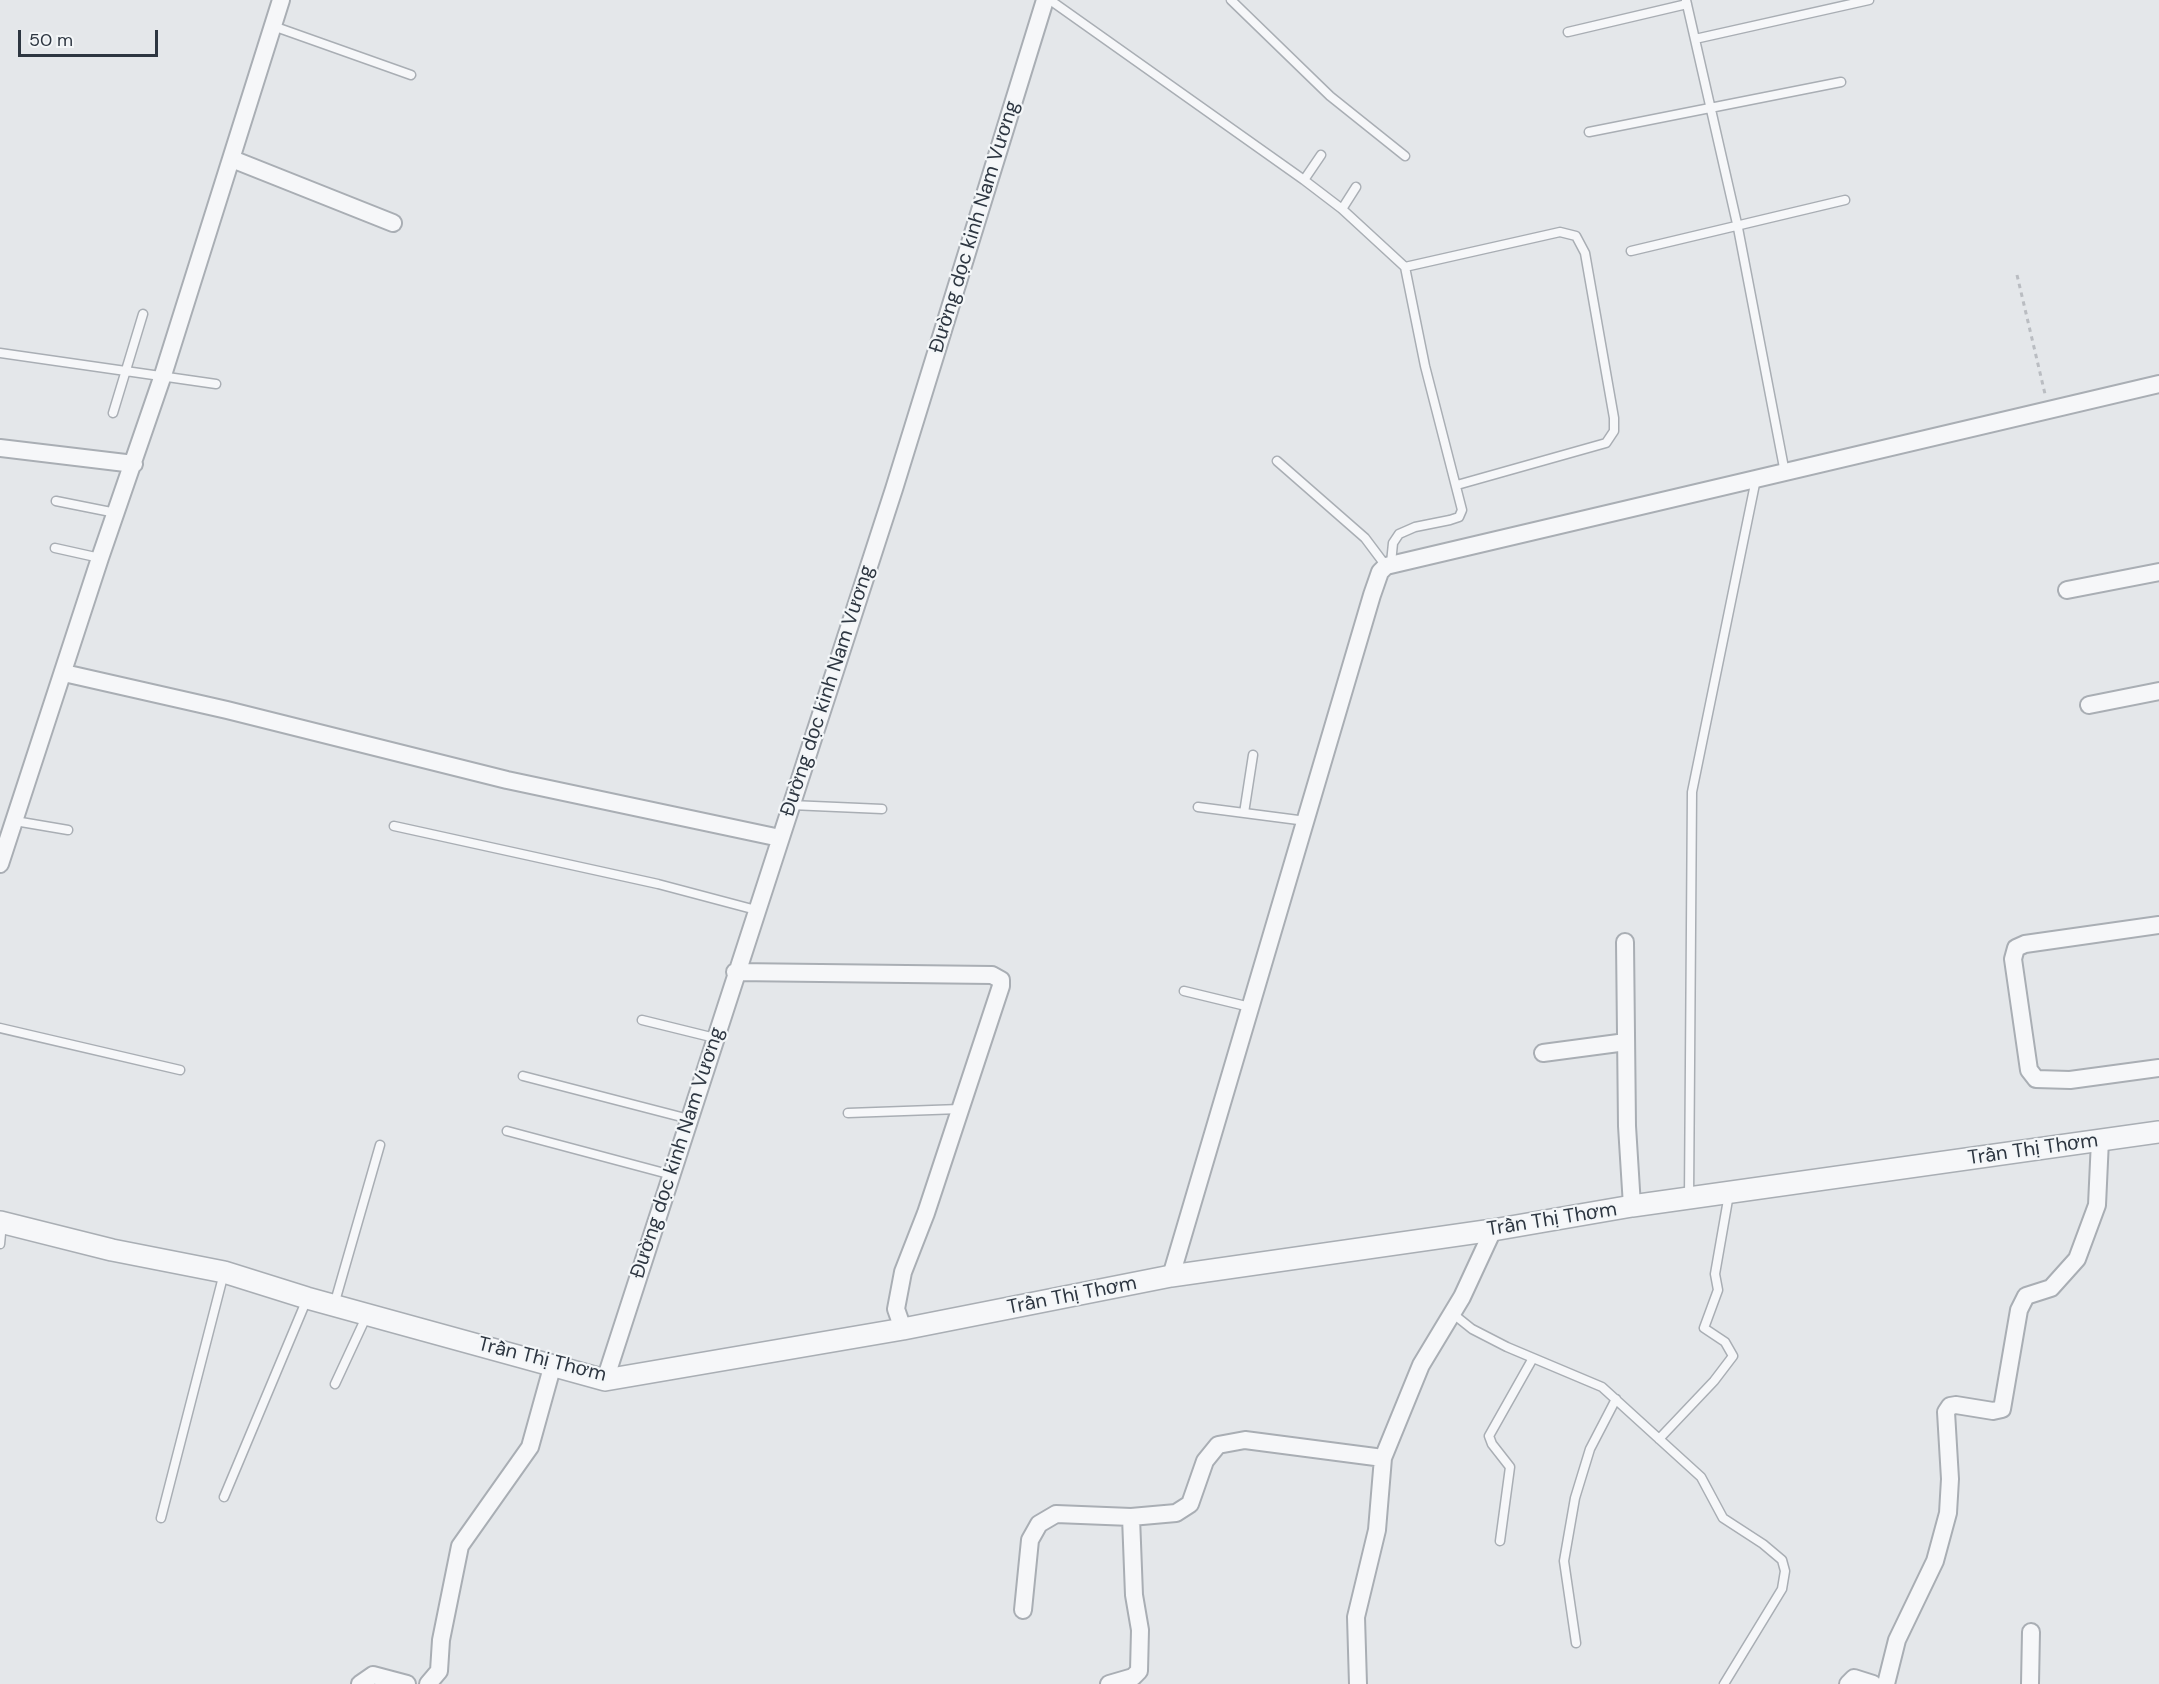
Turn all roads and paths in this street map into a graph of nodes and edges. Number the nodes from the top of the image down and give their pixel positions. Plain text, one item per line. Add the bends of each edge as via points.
1 (281, 0) edge
2 (1045, 0) edge
3 (1050, 0) edge
4 (1232, 0) edge
5 (1869, 0) edge
6 (1686, 2) edge
7 (273, 26) junction
8 (1568, 32) dead end
9 (1695, 39) junction
10 (411, 75) dead end
11 (1842, 82) dead end
12 (1711, 106) junction
13 (1589, 132) dead end
14 (1321, 155) dead end
15 (1405, 156) dead end
16 (232, 159) junction
17 (1304, 180) junction
18 (1356, 187) dead end
19 (1845, 200) dead end
20 (1342, 209) junction
21 (393, 223) dead end
22 (1738, 228) junction
23 (1631, 251) dead end
24 (1405, 267) junction
25 (2017, 275) dead end
26 (143, 314) dead end
27 (0, 353) edge
28 (125, 370) junction
29 (163, 375) junction
30 (216, 384) dead end
31 (2159, 384) edge
32 (2049, 410) junction
33 (113, 413) dead end
34 (0, 448) edge
35 (1277, 461) dead end
36 (134, 464) junction
37 (1785, 473) junction
38 (1756, 479) junction
39 (1457, 484) junction
40 (56, 501) dead end
41 (116, 513) junction
42 (55, 548) dead end
43 (100, 558) junction
44 (1389, 565) junction
45 (2159, 572) edge
46 (2067, 590) dead end
47 (64, 673) junction
48 (2159, 691) edge
49 (2089, 705) dead end
50 (1253, 755) dead end
51 (791, 805) junction
52 (1198, 807) dead end
53 (882, 809) dead end
54 (1244, 813) junction
55 (15, 821) junction
56 (1306, 821) junction
57 (394, 826) dead end
58 (68, 830) dead end
59 (780, 838) junction
60 (0, 864) edge
61 (756, 910) junction
62 (2159, 925) edge
63 (1625, 942) dead end
64 (735, 972) junction
65 (1184, 991) dead end
66 (1250, 1007) junction
67 (642, 1020) dead end
68 (0, 1028) edge
69 (714, 1038) junction
70 (1626, 1042) junction
71 (1543, 1053) dead end
72 (2159, 1068) edge
73 (180, 1070) dead end
74 (524, 1076) dead end
75 (961, 1109) junction
76 (849, 1113) dead end
77 (690, 1119) junction
78 (507, 1131) dead end
79 (2159, 1132) edge
80 (2100, 1140) junction
81 (380, 1145) dead end
82 (672, 1175) junction
83 (1729, 1193) junction
84 (1689, 1198) junction
85 (1632, 1206) junction
86 (1, 1223) edge
87 (1493, 1230) junction
88 (0, 1244) edge
89 (224, 1272) junction
90 (1171, 1276) junction
91 (307, 1298) junction
92 (334, 1306) junction
93 (1452, 1313) junction
94 (368, 1314) junction
95 (903, 1329) junction
96 (1533, 1358) junction
97 (553, 1364) junction
98 (605, 1380) junction
99 (335, 1384) dead end
100 (1616, 1400) junction
101 (1659, 1439) junction
102 (1383, 1458) junction
103 (224, 1497) dead end
104 (1131, 1517) junction
105 (161, 1518) dead end
106 (1500, 1541) dead end
107 (1023, 1610) dead end
108 (2031, 1632) dead end
109 (1576, 1642) dead end
110 (360, 1684) edge
111 (407, 1684) edge
112 (428, 1684) edge
113 (1108, 1684) edge
114 (1358, 1684) edge
115 (1724, 1684) edge
116 (1848, 1684) edge
117 (1873, 1684) edge
118 (1886, 1684) edge
119 (2030, 1684) edge

1 - 7 street
2 - 51 street, Đường dọc kinh Nam Vương via 894,489
3 - 17 lane
4 - 15 lane via 1330,96
5 - 9 lane
6 - 8 lane
6 - 9 lane
7 - 10 lane
7 - 16 street
9 - 12 lane
11 - 12 lane
12 - 13 lane
12 - 22 lane
14 - 17 lane
16 - 21 street
16 - 29 street
17 - 20 lane
18 - 20 lane
19 - 22 lane
20 - 24 lane
22 - 23 lane
22 - 37 lane
24 - 39 lane via 1425,366
24 - 39 lane via 1560,232 1576,236 1585,253 1614,431 1606,442
25 - 32 path
26 - 28 lane
27 - 28 lane
28 - 29 lane
28 - 33 lane
29 - 30 lane
29 - 36 street
31 - 32 street
32 - 37 street
34 - 36 street
35 - 44 lane via 1365,538
36 - 41 street
37 - 38 street
38 - 44 street
38 - 84 lane via 1692,792
39 - 44 lane via 1462,510 1459,517 1399,534
40 - 41 lane
41 - 43 street
42 - 43 lane
43 - 47 street
44 - 56 street via 1380,573 1372,595
45 - 46 street
47 - 55 street
47 - 59 street via 507,780
48 - 49 street
50 - 54 lane
51 - 53 lane
51 - 59 street, Đường dọc kinh Nam Vương
52 - 54 lane
54 - 56 lane
55 - 58 lane
55 - 60 street
56 - 66 street
57 - 61 lane via 658,884
59 - 61 street, Đường dọc kinh Nam Vương
61 - 64 street, Đường dọc kinh Nam Vương
62 - 72 street via 2025,944 2016,948 2013,959 2029,1070 2036,1079 2070,1080
63 - 70 street
64 - 69 street, Đường dọc kinh Nam Vương
64 - 75 street via 999,977 1001,986
65 - 66 lane
66 - 90 street
67 - 69 lane
68 - 73 lane
69 - 77 street, Đường dọc kinh Nam Vương
70 - 71 street
70 - 85 street
74 - 77 lane
75 - 76 lane
75 - 95 street via 903,1272 896,1309
77 - 82 street, Đường dọc kinh Nam Vương
78 - 82 lane
79 - 80 street, Trần Thị Thơm
80 - 83 street, Trần Thị Thơm
80 - 118 street via 2097,1205 2077,1259 2051,1288 2026,1296 2019,1310 2002,1409 1993,1412 1956,1405 1946,1412 1948,1513 1931,1570 1897,1640
81 - 92 lane
82 - 98 street, Đường dọc kinh Nam Vương
83 - 84 street, Trần Thị Thơm
83 - 101 lane via 1715,1274 1718,1290 1704,1328 1725,1342 1733,1356
84 - 85 street, Trần Thị Thơm
85 - 87 street, Trần Thị Thơm
86 - 88 lane
86 - 89 street, Trần Thị Thơm
87 - 90 street, Trần Thị Thơm
87 - 93 street
89 - 91 street, Trần Thị Thơm
89 - 105 lane
90 - 95 street, Trần Thị Thơm
91 - 92 street, Trần Thị Thơm
91 - 103 lane
92 - 94 street, Trần Thị Thơm
93 - 96 lane via 1472,1329
93 - 102 street via 1421,1365
94 - 97 street, Trần Thị Thơm
94 - 99 lane
95 - 98 street, Trần Thị Thơm
96 - 100 lane via 1585,1378
96 - 106 lane via 1489,1436 1510,1467
97 - 98 street, Trần Thị Thơm
97 - 112 street via 530,1447 460,1546 441,1640 440,1671
100 - 101 lane
100 - 109 lane via 1590,1449 1575,1497 1564,1561
101 - 115 lane via 1701,1477 1723,1518 1763,1544 1784,1565 1782,1589
102 - 104 street via 1231,1441 1218,1445 1205,1461 1190,1504 1176,1513
102 - 114 street via 1377,1530 1356,1617
104 - 107 street via 1056,1514 1039,1524 1030,1540
104 - 113 street via 1134,1595 1140,1630 1139,1671 1133,1677
108 - 119 street
110 - 111 street via 373,1676
116 - 117 street via 1854,1678

